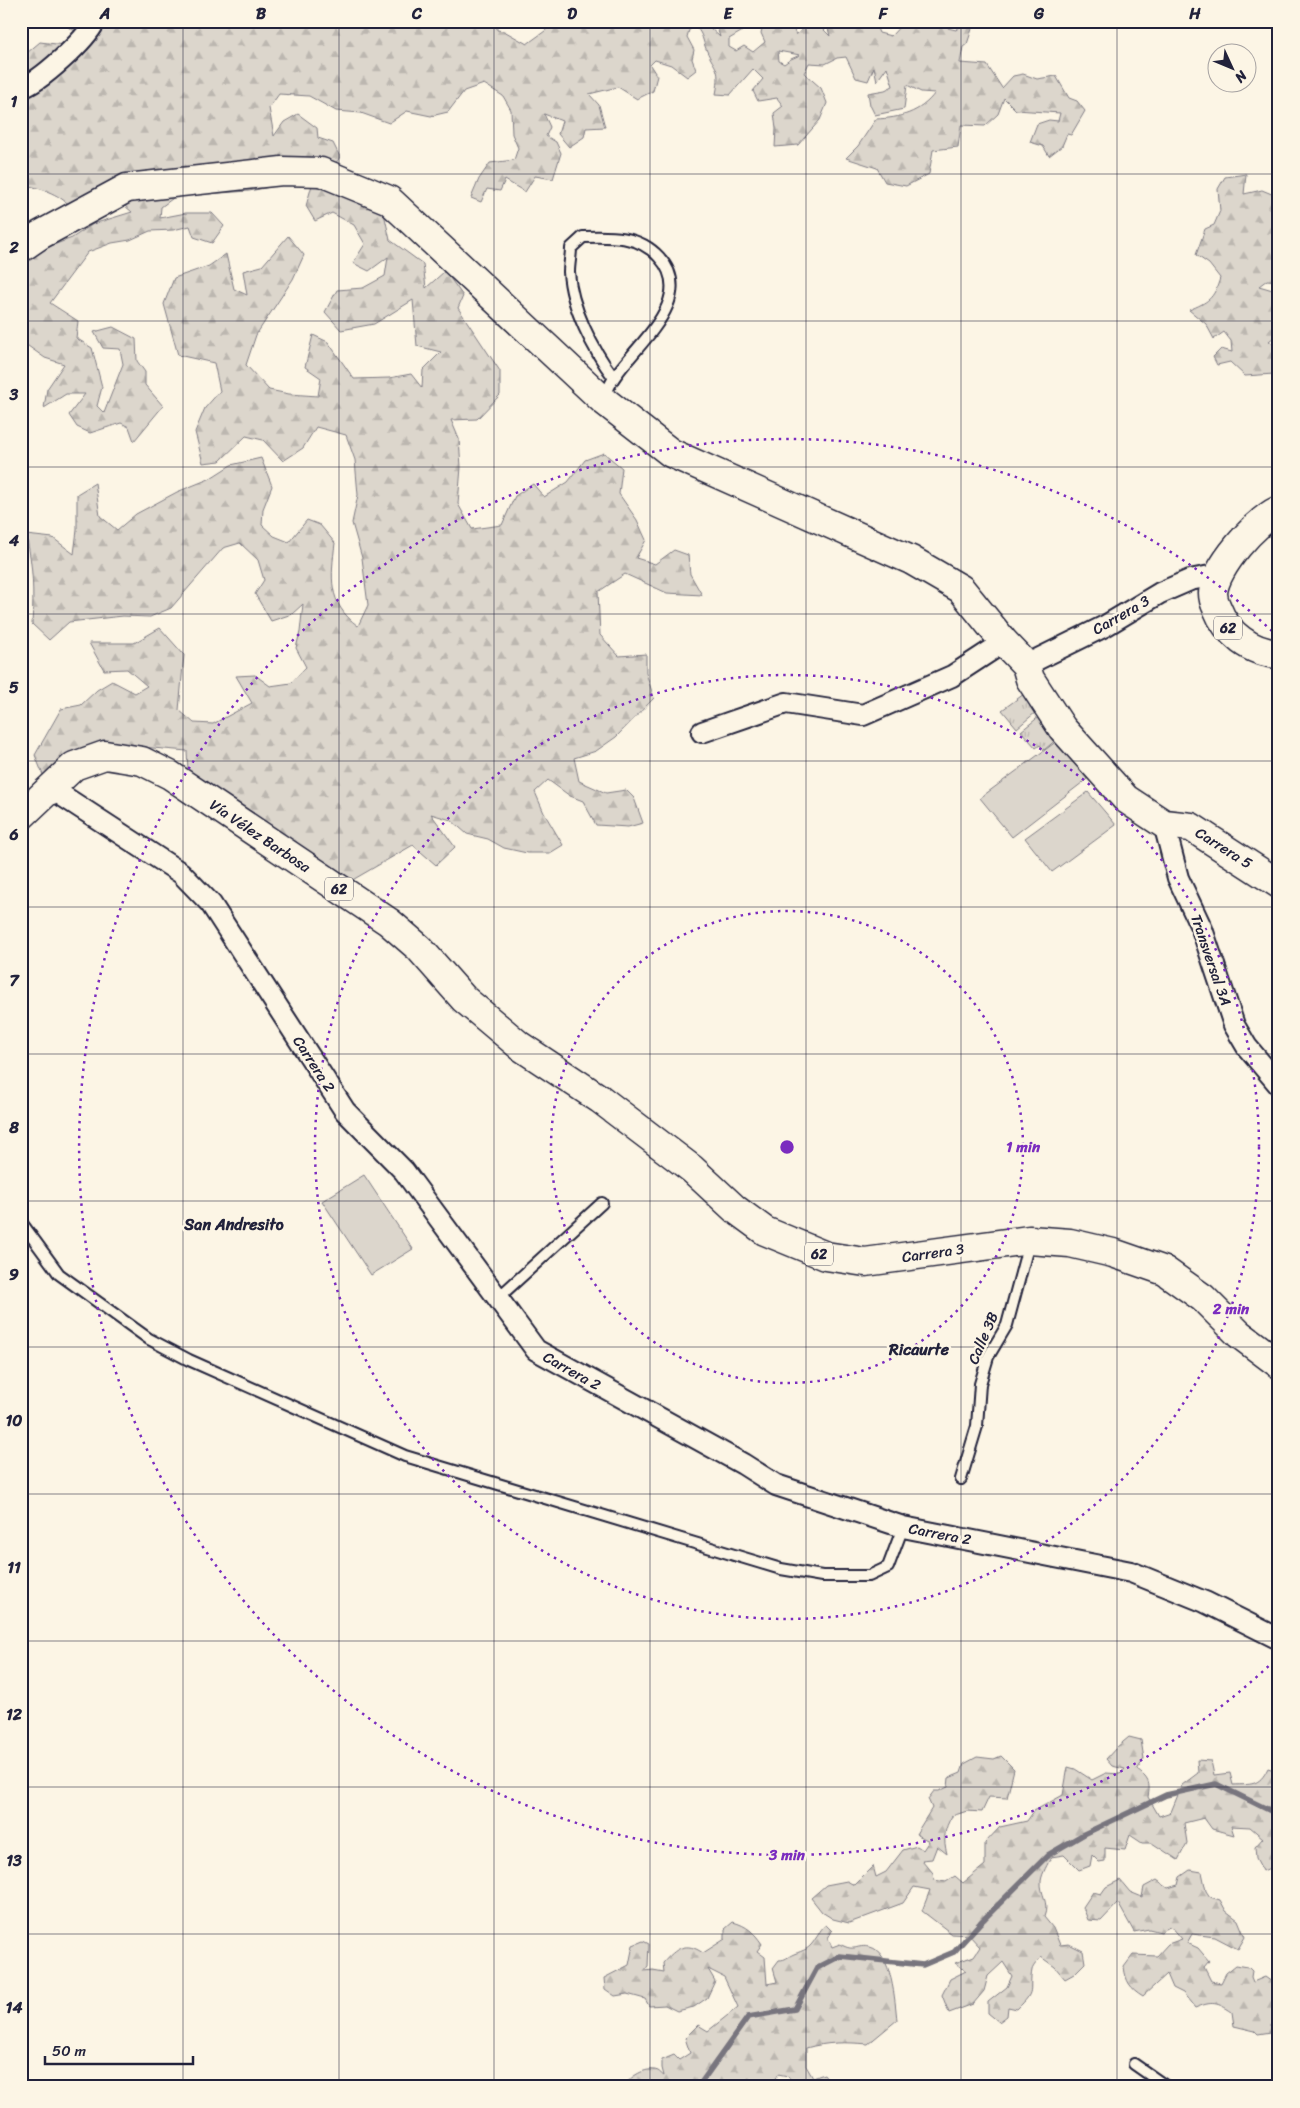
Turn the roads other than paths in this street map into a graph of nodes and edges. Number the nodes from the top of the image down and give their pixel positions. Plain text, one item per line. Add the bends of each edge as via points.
1 (95, 21) edge
2 (21, 88) edge
3 (21, 248) edge
4 (609, 389) junction
5 (1279, 510) edge
6 (1220, 574) junction
7 (1004, 642) junction
8 (1279, 654) edge
9 (1026, 666) junction
10 (702, 732) dead end
11 (52, 789) junction
12 (21, 816) edge
13 (1164, 824) junction
14 (1279, 884) edge
15 (1279, 1085) edge
16 (600, 1099) joint
17 (602, 1203) dead end
18 (21, 1222) edge
19 (1029, 1240) junction
20 (498, 1298) junction
21 (1279, 1364) edge
22 (961, 1479) dead end
23 (903, 1526) junction
24 (1279, 1639) edge
25 (1134, 2064) dead end
26 (1167, 2087) edge

1 - 2 street via 58,64 31,85
3 - 4 main road via 127,188 282,171 321,172 388,200
4 - 4 lane via 660,319 670,301 672,281 667,266 654,251 638,241 611,236 583,237 571,248 569,270 573,298
4 - 7 main road via 671,453 911,560 961,589
5 - 6 main road, 62 via 1254,527
6 - 8 main road, 62 via 1213,593 1220,615 1232,633 1261,651
6 - 9 street, Carrera 3 via 1190,580 1160,593 1105,626
7 - 9 main road
7 - 10 street via 952,676 862,715 786,703
9 - 13 main road via 1030,679 1062,728 1126,799
11 - 12 main road, Vía Vélez Barbosa / 62
11 - 16 main road, Vía Vélez Barbosa / 62 via 74,766 105,755 142,761 170,775 388,922 419,948 464,1000 520,1046
11 - 20 street, Carrera 2 via 181,873 211,904 345,1111 404,1171
13 - 14 main road, Carrera 5 via 1191,828
13 - 15 street, Transversal 3A via 1178,878 1202,928 1234,1025 1247,1047
16 - 19 main road, Carrera 3 / 62 via 692,1169 734,1209 765,1231 826,1256 865,1262
17 - 20 lane
18 - 23 lane via 59,1274 149,1339 405,1456 781,1569 822,1576 870,1576 888,1567
19 - 21 main road, Carrera 3 / 62 via 1087,1247 1165,1271 1203,1298 1239,1334
19 - 22 lane, Calle 3B via 1007,1325 988,1357 980,1384 977,1426
20 - 23 street, Carrera 2 via 536,1350 776,1485
23 - 24 street, Carrera 2 via 1131,1572 1205,1602
25 - 26 lane

